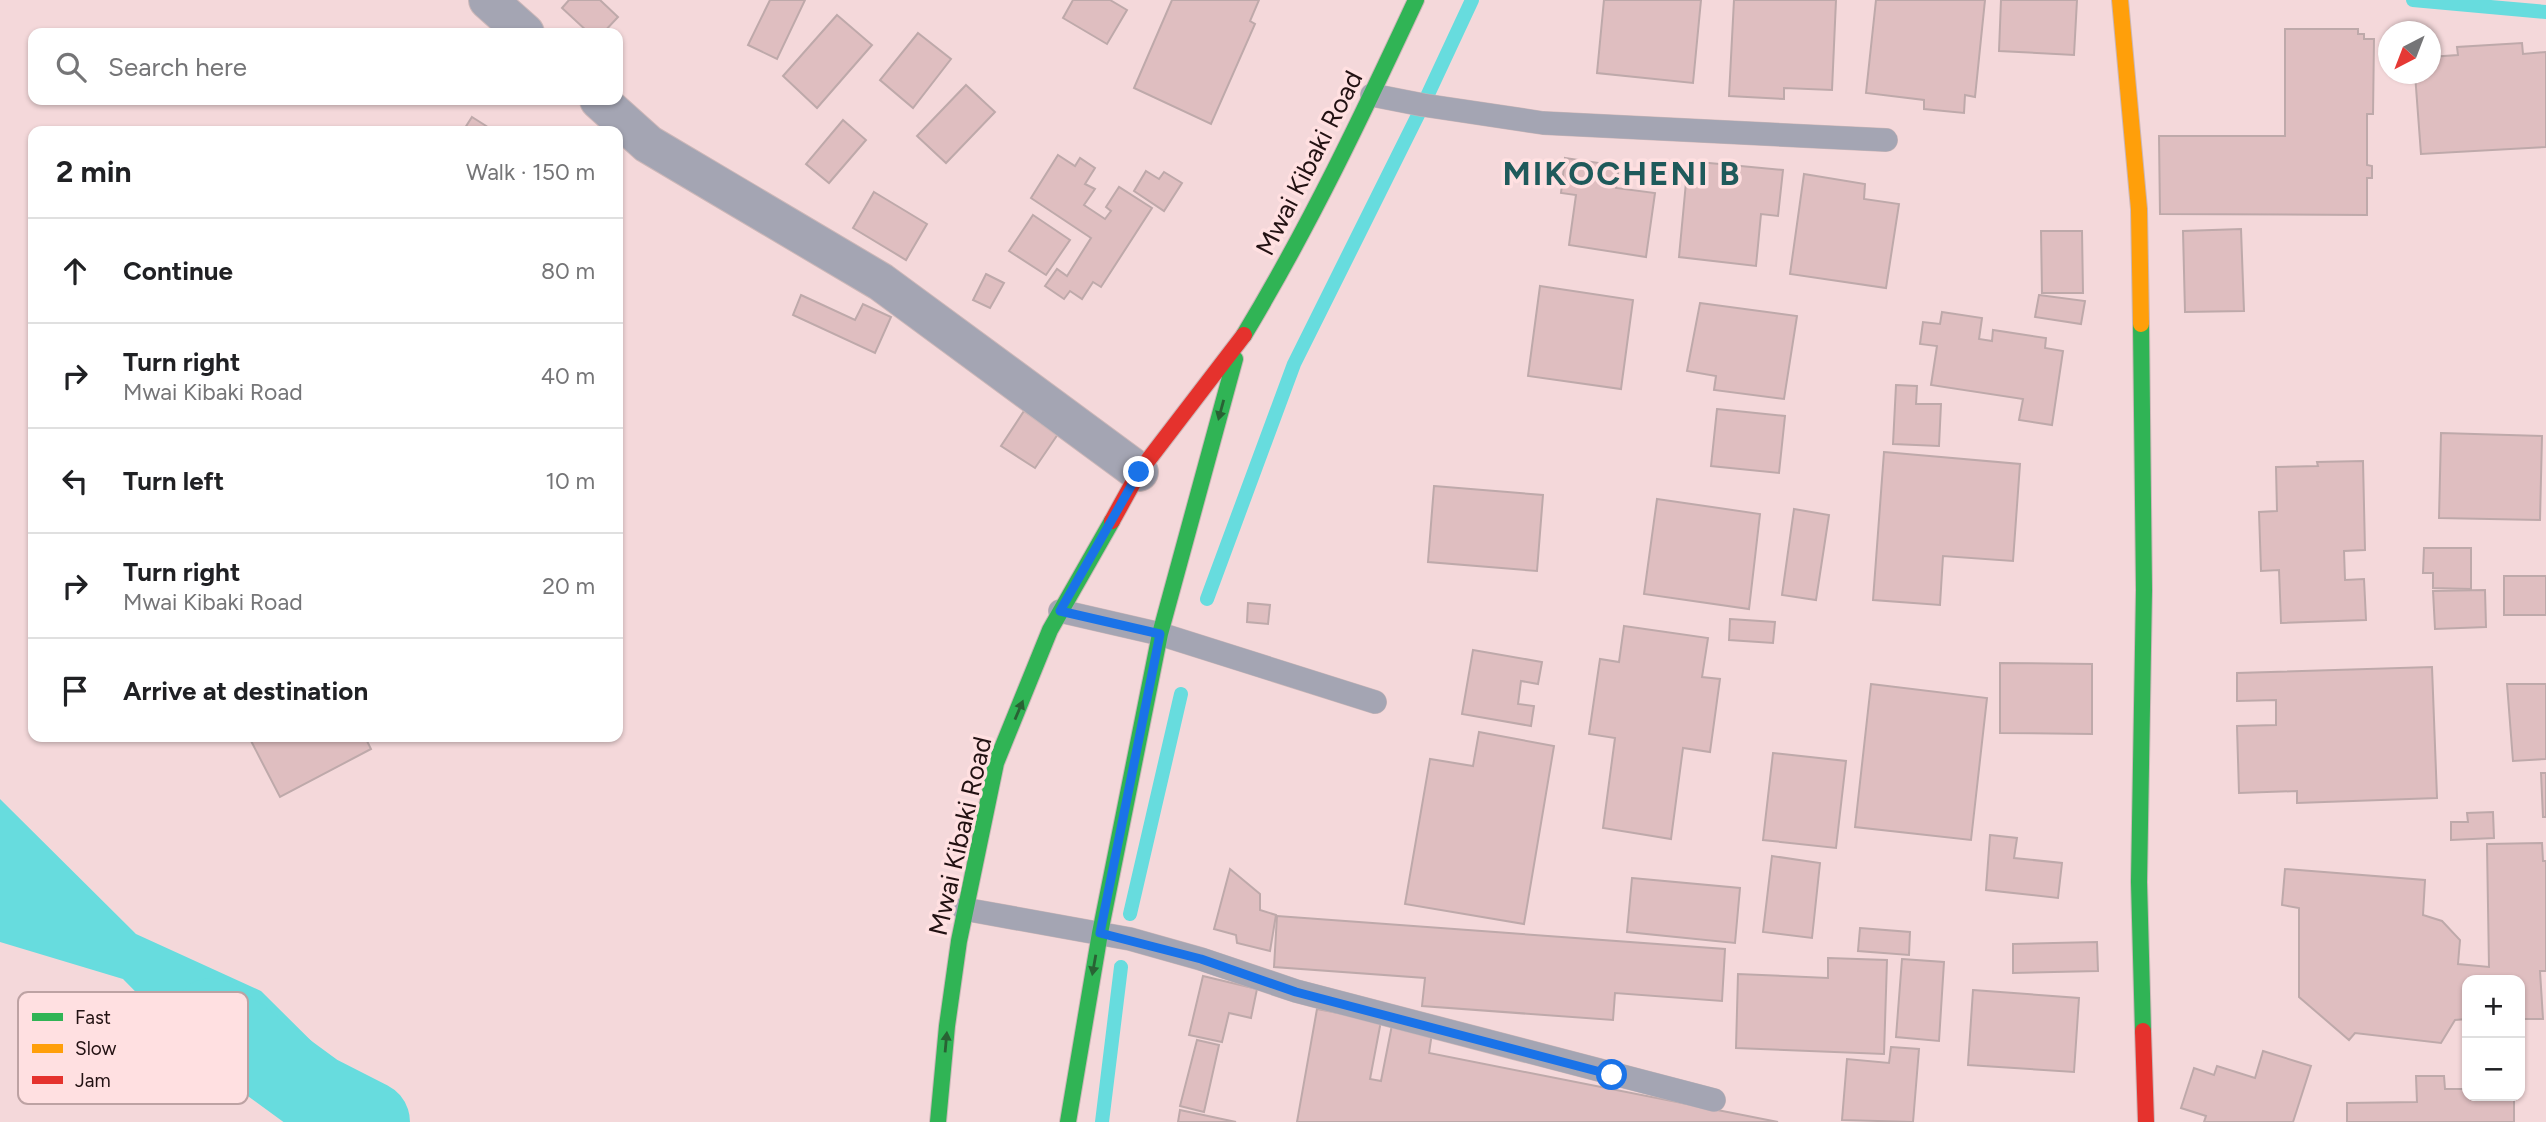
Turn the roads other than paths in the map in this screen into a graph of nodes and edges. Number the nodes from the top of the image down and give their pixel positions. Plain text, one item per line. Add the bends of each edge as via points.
1 (488, 0) edge
2 (1416, 0) edge
3 (2120, 0) edge
4 (519, 28) edge
5 (1372, 95) junction
6 (605, 105) edge
7 (1886, 140) dead end
8 (1239, 344) junction
9 (1139, 472) junction
10 (1060, 611) junction
11 (1160, 634) junction
12 (1375, 702) dead end
13 (964, 909) junction
14 (1100, 933) junction
15 (1714, 1100) dead end
16 (939, 1116) edge
17 (1068, 1122) edge
18 (2146, 1122) edge

1 - 4 street
2 - 5 main road, Mwai Kibaki Road
3 - 18 main road via 2139,209 2144,590 2139,882
5 - 7 lane via 1543,123
5 - 8 main road, Mwai Kibaki Road
6 - 9 street via 648,144 881,282
8 - 9 main road, Mwai Kibaki Road
8 -> 11 main road, Mwai Kibaki Road
9 - 10 main road, Mwai Kibaki Road
10 - 11 lane
13 -> 10 main road, Mwai Kibaki Road via 996,763
11 - 12 lane
11 - 14 main road, Mwai Kibaki Road
13 - 14 lane
16 -> 13 main road, Mwai Kibaki Road
14 - 15 lane via 1201,959 1296,992
14 -> 17 main road, Mwai Kibaki Road

